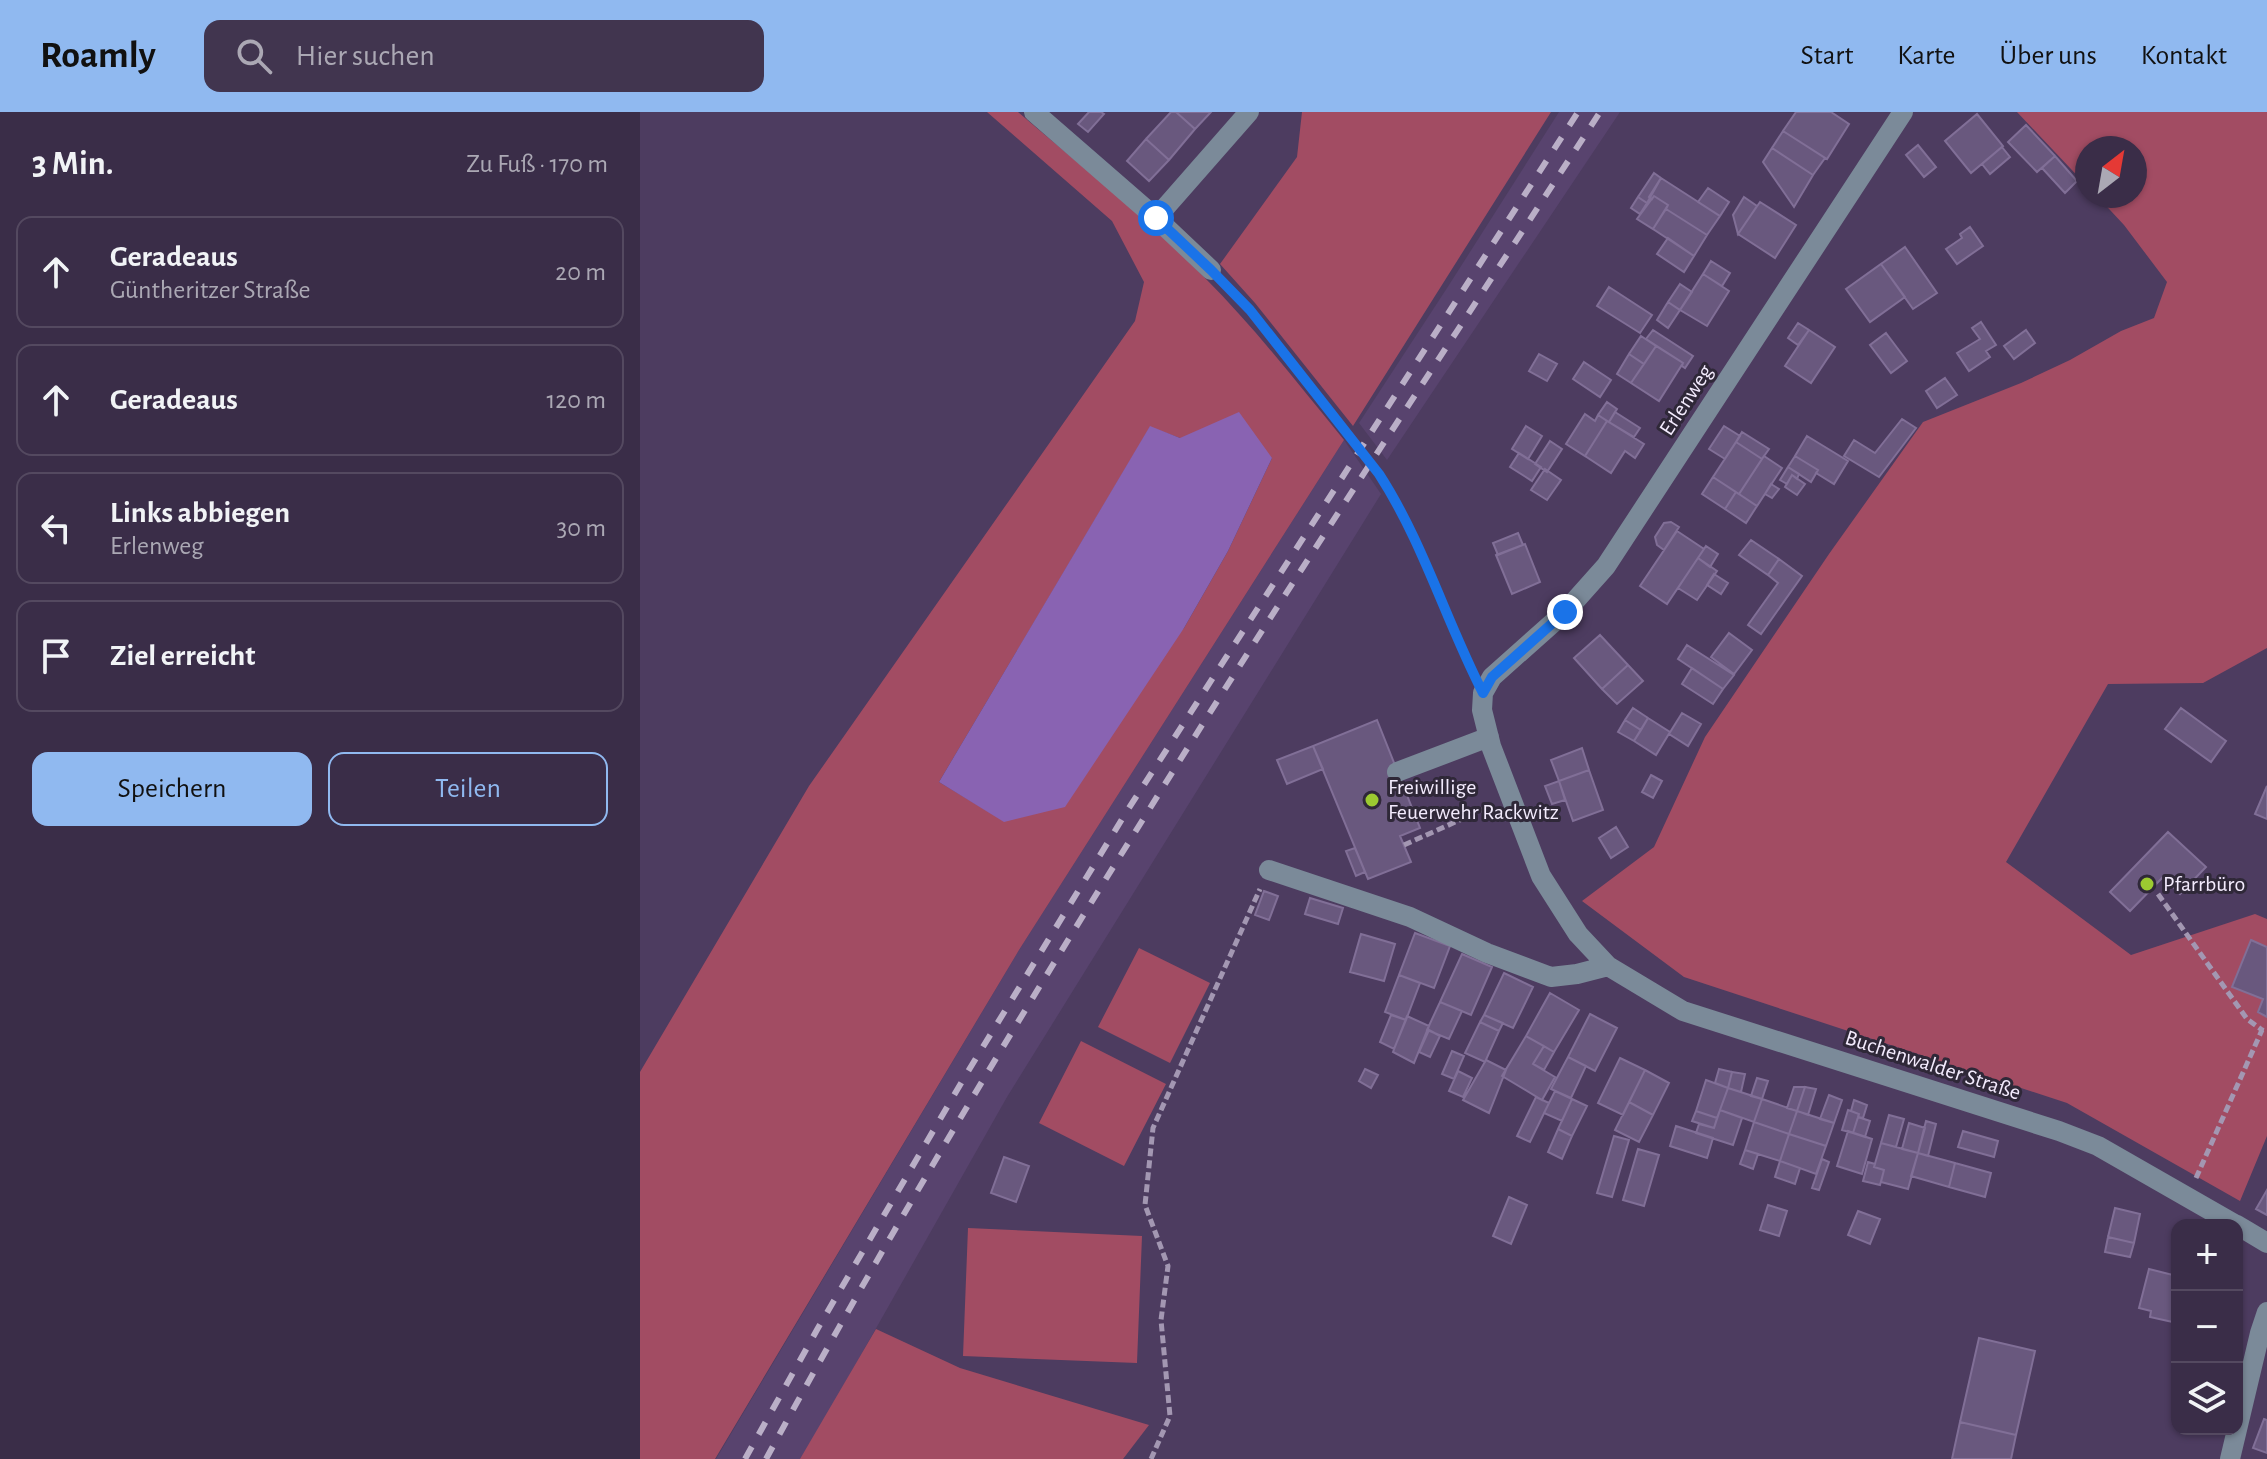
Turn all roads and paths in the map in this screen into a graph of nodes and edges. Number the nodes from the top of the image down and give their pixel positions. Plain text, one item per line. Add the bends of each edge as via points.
1 (1034, 112) edge
2 (1249, 112) edge
3 (1903, 112) edge
4 (1156, 218) junction
5 (1211, 270) joint
6 (1483, 693) junction
7 (1489, 737) junction
8 (1397, 772) dead end
9 (1510, 797) junction
10 (1404, 845) dead end
11 (1269, 870) joint
12 (2158, 894) dead end
13 (1608, 966) junction
14 (2265, 1030) edge
15 (2188, 1196) junction
16 (2227, 1219) edge
17 (2243, 1229) edge
18 (2267, 1243) edge
19 (2267, 1312) edge
20 (1151, 1459) edge
21 (2230, 1459) edge

1 - 4 street
2 - 4 street
3 - 6 street, Erlenweg via 1606,566 1565,612 1492,677
4 - 5 street
5 - 6 path via 1250,310 1397,501
6 - 7 street, Buchenwalder Straße
7 - 8 street
7 - 9 street, Buchenwalder Straße
9 - 10 path
9 - 13 street, Buchenwalder Straße via 1541,876 1578,934
11 - 13 street via 1410,917 1551,977
11 - 20 path via 1153,1128 1145,1205 1168,1266 1161,1320 1170,1416
12 - 14 path via 2247,1019
13 - 15 street, Buchenwalder Straße via 1683,1011 2059,1131 2098,1146
14 - 15 path
15 - 16 street, Buchenwalder Straße
17 - 18 street, Buchenwalder Straße
19 - 21 street

